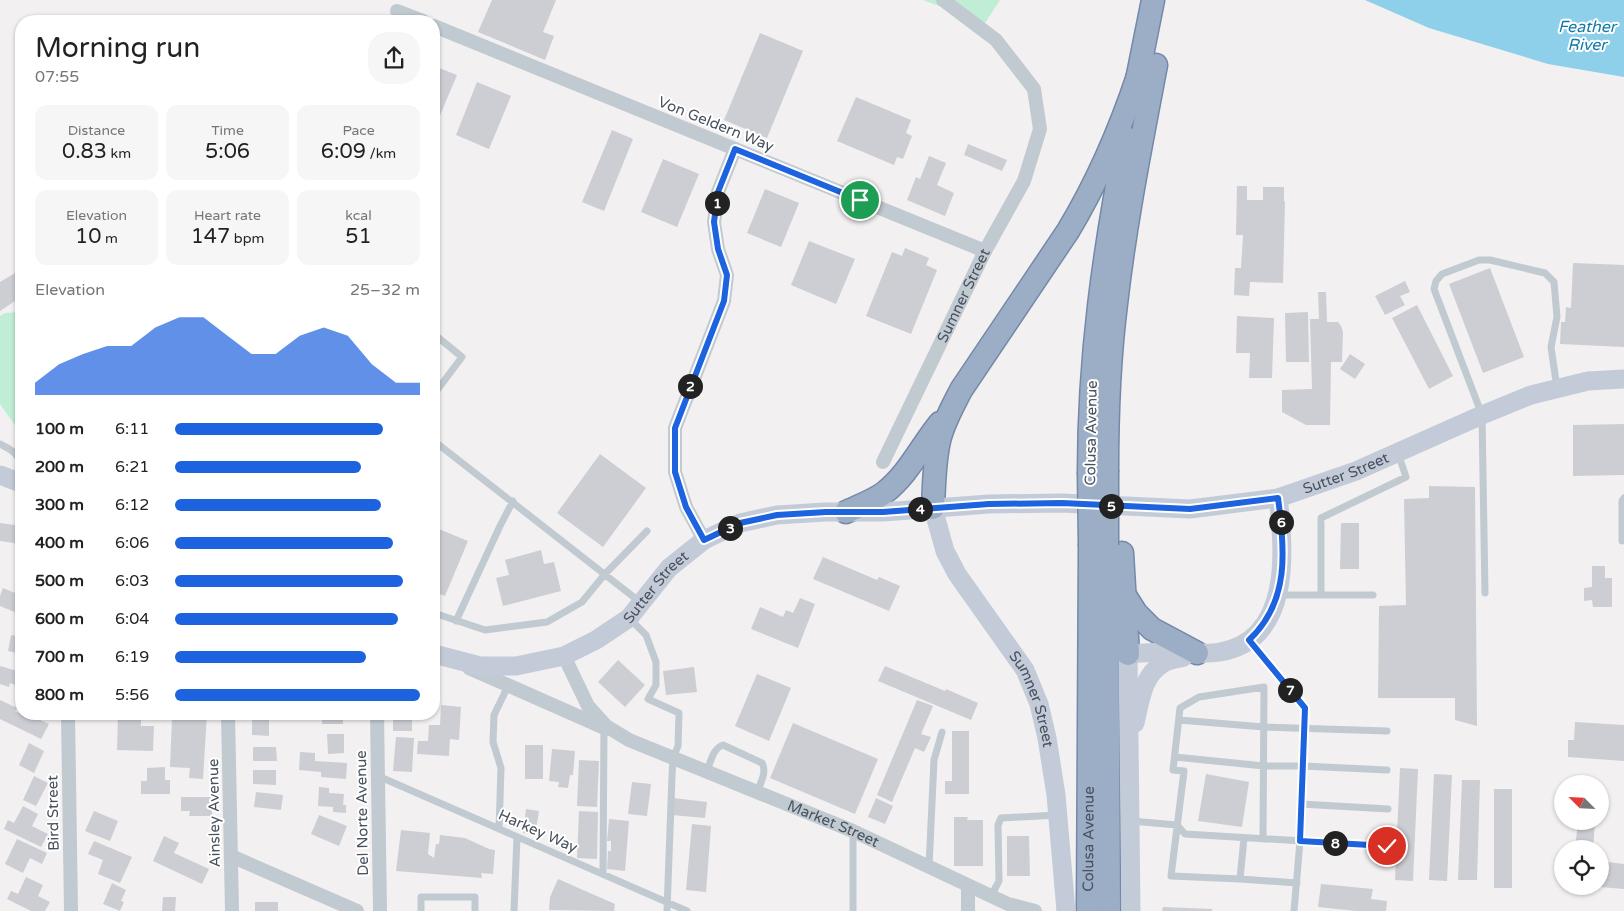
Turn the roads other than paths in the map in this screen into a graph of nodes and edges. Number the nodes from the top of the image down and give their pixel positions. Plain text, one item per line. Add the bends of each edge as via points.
1 (943, 0) edge
2 (1153, 0) edge
3 (1169, 0) edge
4 (396, 11) dead end
5 (406, 15) edge
6 (440, 28) edge
7 (1151, 52) junction
8 (1138, 76) junction
9 (735, 149) junction
10 (985, 251) junction
11 (440, 339) edge
12 (1624, 379) edge
13 (440, 385) edge
14 (1558, 389) junction
15 (950, 411) junction
16 (1482, 415) junction
17 (0, 444) edge
18 (440, 446) edge
19 (15, 452) edge
20 (1398, 452) junction
21 (883, 462) dead end
22 (1105, 470) junction
23 (1278, 498) junction
24 (1624, 498) edge
25 (513, 501) junction
26 (933, 508) junction
27 (846, 512) junction
28 (647, 531) dead end
29 (704, 540) junction
30 (1622, 541) dead end
31 (1106, 544) junction
32 (605, 574) junction
33 (1124, 593) junction
34 (1485, 593) dead end
35 (1373, 594) dead end
36 (1278, 595) junction
37 (1321, 595) junction
38 (641, 603) junction
39 (440, 615) edge
40 (629, 618) junction
41 (456, 621) junction
42 (1249, 640) junction
43 (1128, 654) junction
44 (1198, 654) junction
45 (440, 656) edge
46 (564, 656) junction
47 (508, 686) junction
48 (68, 720) edge
49 (228, 720) edge
50 (377, 720) edge
51 (1179, 720) junction
52 (604, 726) junction
53 (1264, 727) junction
54 (1304, 728) junction
55 (1387, 731) dead end
56 (942, 732) dead end
57 (1130, 742) junction
58 (1175, 757) junction
59 (673, 758) junction
60 (1264, 766) junction
61 (1303, 766) junction
62 (1387, 770) dead end
63 (707, 772) junction
64 (378, 776) junction
65 (757, 792) junction
66 (1301, 804) junction
67 (1388, 809) dead end
68 (1057, 815) junction
69 (1130, 821) junction
70 (1177, 825) junction
71 (499, 829) junction
72 (853, 831) junction
73 (517, 836) junction
74 (1244, 838) junction
75 (1263, 839) junction
76 (1300, 841) junction
77 (1387, 846) dead end
78 (231, 856) junction
79 (929, 867) junction
80 (603, 874) junction
81 (1240, 880) junction
82 (1297, 883) junction
83 (968, 886) junction
84 (991, 896) junction
85 (667, 902) junction
86 (70, 911) edge
87 (232, 911) edge
88 (356, 911) edge
89 (380, 911) edge
90 (421, 911) edge
91 (475, 911) edge
92 (514, 911) edge
93 (667, 911) edge
94 (687, 911) edge
95 (853, 911) edge
96 (968, 911) edge
97 (1035, 911) edge
98 (1066, 911) edge
99 (1088, 911) edge
100 (1109, 911) edge
101 (1131, 911) edge
102 (1294, 911) edge

1 - 10 street, Sumner Street via 996,40 1034,88 1040,129 1024,181
2 - 7 highway
3 - 7 highway
4 - 5 street
6 - 9 street, Von Geldern Way
7 - 8 highway, Colusa Avenue
7 - 22 highway, Colusa Avenue via 1114,322
8 - 15 highway via 1109,155 1083,206
8 - 22 highway, Colusa Avenue via 1099,296 1091,390
9 - 10 street, Von Geldern Way
9 - 29 street via 718,192 714,222 718,249 727,275 724,301 675,428 675,472 686,507
10 - 21 street, Sumner Street
11 - 13 lane via 462,357
12 - 14 main road, Sutter Street via 1588,381
14 - 16 main road, Sutter Street via 1531,395
14 - 16 lane via 1551,347 1557,317 1551,277 1490,260 1478,260 1442,274 1434,289
15 - 26 highway via 940,440
15 - 27 highway via 893,485 872,500
16 - 20 main road, Sutter Street
16 - 34 lane
17 - 19 lane
18 - 25 lane
20 - 23 main road, Sutter Street via 1356,471
20 - 37 lane via 1406,477 1321,518
22 - 31 highway, Colusa Avenue, bridge
23 - 26 main road, Sutter Street via 1190,509 1062,503
23 - 36 main road via 1283,536
24 - 30 lane
25 - 32 lane
25 - 41 lane
26 - 27 main road, Sutter Street
26 - 68 main road, Sumner Street via 945,551 957,574 1024,670 1039,704
27 - 29 main road, Sutter Street via 777,515 740,523
28 - 32 lane
29 - 38 main road, Sutter Street via 670,568
31 - 33 highway
31 - 99 highway, Colusa Avenue via 1090,812
31 - 100 highway, Colusa Avenue
32 - 38 lane
32 - 41 lane via 582,602 547,622 485,630
33 - 43 highway
33 - 44 highway via 1152,630
35 - 37 lane
36 - 37 lane
36 - 42 main road via 1262,628
38 - 40 main road, Sutter Street
39 - 41 lane
40 - 46 main road, Sutter Street
40 - 59 lane via 646,635 656,662 656,685 648,699 679,713 678,746
42 - 44 main road via 1234,648
42 - 54 lane via 1305,708
43 - 44 main road
43 - 57 main road
44 - 57 main road via 1162,664 1151,673
45 - 46 main road, Market Street via 480,666 516,666
45 - 47 street, Market Street
46 - 52 street, Market Street via 588,706
47 - 52 street, Market Street
47 - 71 lane via 494,715 493,742 501,768
48 - 86 street, Bird Street
49 - 78 street, Ainsley Avenue
50 - 64 street, Del Norte Avenue
51 - 53 lane
51 - 53 lane via 1180,708 1199,697 1264,687
51 - 58 lane
52 - 59 street, Market Street
52 - 80 lane
53 - 54 lane
53 - 60 lane
54 - 55 lane
54 - 61 lane
56 - 79 lane via 934,760
57 - 69 main road
58 - 60 lane
58 - 70 lane via 1173,770 1184,771
59 - 63 street, Market Street
59 - 85 lane
60 - 61 lane
60 - 75 lane
61 - 62 lane
61 - 66 lane
63 - 65 street, Market Street
63 - 65 lane via 715,751 723,745 762,763 765,768
64 - 71 lane, Harkey Way
64 - 89 street, Del Norte Avenue
65 - 72 street, Market Street
66 - 67 lane
66 - 76 lane
68 - 84 lane via 1001,818 998,824 999,881
68 - 98 main road, Sumner Street
69 - 70 lane
69 - 101 main road
70 - 74 lane via 1186,834
70 - 81 lane via 1171,876
71 - 73 lane, Harkey Way
72 - 79 street, Market Street
72 - 95 lane
73 - 80 lane, Harkey Way
73 - 92 lane
74 - 75 lane
74 - 81 lane
75 - 76 lane
76 - 77 lane
76 - 82 lane
78 - 87 street, Ainsley Avenue
78 - 88 street
79 - 83 street, Market Street
80 - 85 lane, Harkey Way
81 - 82 lane
82 - 102 lane
83 - 84 street, Market Street
83 - 96 street
84 - 97 street, Market Street
85 - 93 lane
85 - 94 lane, Harkey Way
90 - 91 lane via 421,897 475,897

